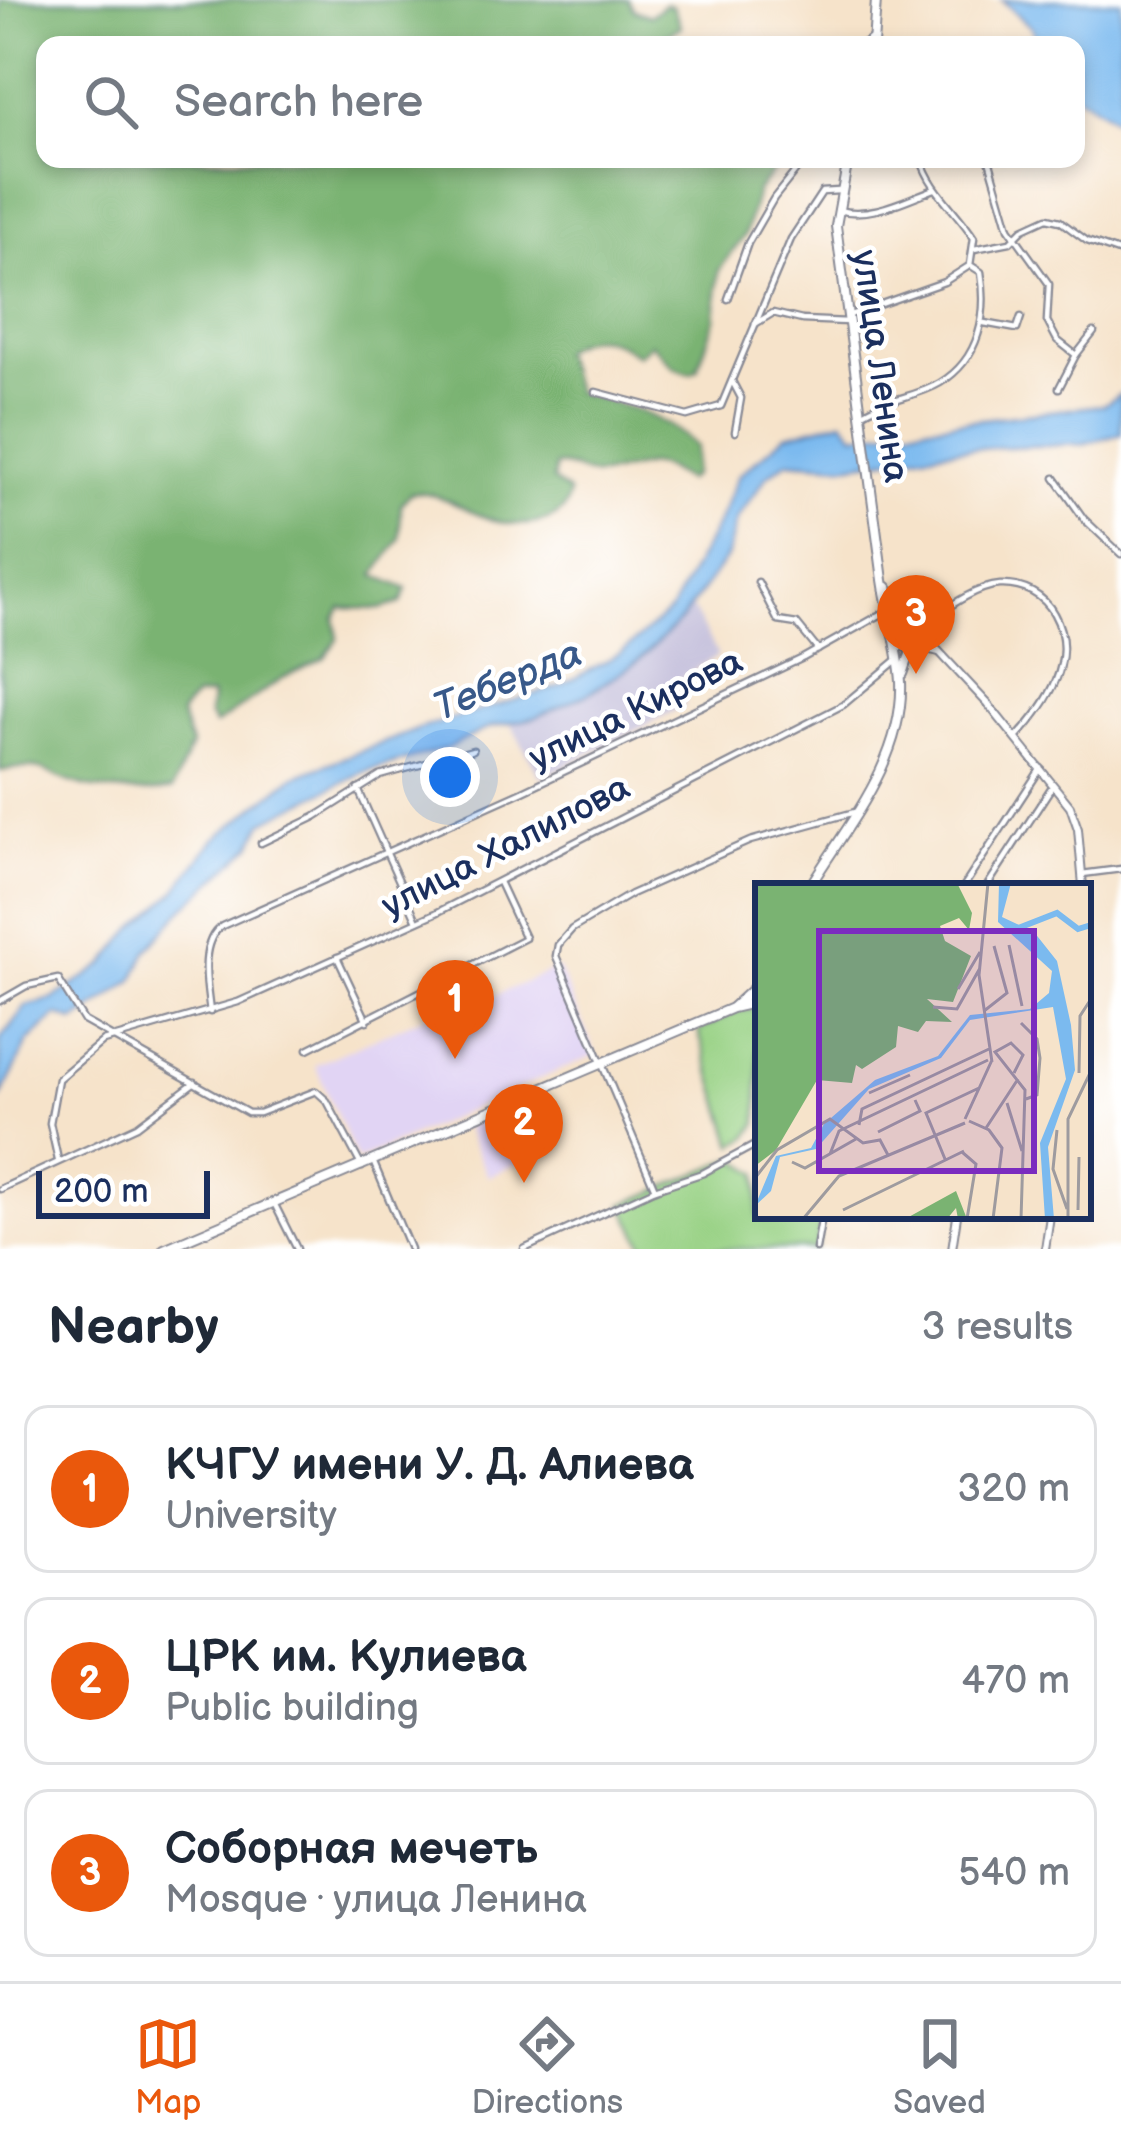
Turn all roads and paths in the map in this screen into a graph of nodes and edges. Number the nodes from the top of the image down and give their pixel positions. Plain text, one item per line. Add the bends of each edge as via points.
1 (875, 0) edge
2 (874, 36) edge
3 (798, 168) edge
4 (846, 168) edge
5 (925, 168) edge
6 (992, 168) edge
7 (935, 189) junction
8 (840, 190) junction
9 (836, 210) junction
10 (1014, 235) junction
11 (974, 249) junction
12 (1121, 253) edge
13 (970, 265) junction
14 (728, 298) dead end
15 (1021, 317) dead end
16 (848, 319) junction
17 (984, 323) junction
18 (754, 325) junction
19 (1094, 332) dead end
20 (1076, 356) junction
21 (732, 381) junction
22 (1059, 388) dead end
23 (596, 392) dead end
24 (861, 420) junction
25 (735, 432) dead end
26 (1054, 478) dead end
27 (1121, 554) edge
28 (883, 580) junction
29 (758, 582) dead end
30 (888, 610) junction
31 (917, 628) junction
32 (897, 637) junction
33 (914, 646) junction
34 (818, 650) junction
35 (943, 654) junction
36 (898, 658) junction
37 (901, 681) junction
38 (1016, 738) junction
39 (473, 750) dead end
40 (1041, 768) junction
41 (1054, 783) junction
42 (358, 790) junction
43 (855, 812) junction
44 (261, 843) dead end
45 (387, 853) junction
46 (1121, 868) edge
47 (1082, 874) junction
48 (499, 882) junction
49 (812, 883) edge
50 (966, 883) edge
51 (989, 883) edge
52 (1082, 883) edge
53 (417, 921) junction
54 (338, 957) junction
55 (755, 987) edge
56 (755, 1000) edge
57 (0, 1001) edge
58 (732, 1008) junction
59 (210, 1012) junction
60 (367, 1021) junction
61 (116, 1038) junction
62 (308, 1049) dead end
63 (602, 1063) junction
64 (195, 1082) junction
65 (755, 1145) edge
66 (746, 1151) junction
67 (755, 1157) edge
68 (58, 1160) junction
69 (373, 1161) junction
70 (362, 1167) junction
71 (0, 1189) edge
72 (655, 1189) junction
73 (274, 1203) junction
74 (821, 1219) edge
75 (957, 1219) edge
76 (1050, 1219) edge
77 (164, 1249) edge
78 (297, 1249) edge
79 (410, 1249) edge
80 (524, 1249) edge
81 (816, 1249) edge
82 (952, 1249) edge
83 (1045, 1249) edge

1 - 2 main road
3 - 14 street via 748,243
4 - 8 main road, улица Ленина
5 - 7 street
6 - 10 street
7 - 9 street via 876,211
7 - 11 street
8 - 9 main road, улица Ленина
8 - 18 street via 822,192 791,239
9 - 16 main road, улица Ленина
10 - 11 street
10 - 12 street via 1047,218
10 - 20 street via 1049,284 1047,322
11 - 13 street
13 - 16 street
13 - 17 street via 982,272
15 - 17 street via 1017,329
16 - 18 street via 773,313
16 - 24 main road, улица Ленина
17 - 24 street via 941,382 878,403
18 - 21 street
19 - 20 street
20 - 22 street
21 - 23 street via 721,406 687,416
21 - 25 street via 741,398
24 - 28 main road, улица Ленина
26 - 27 street
28 - 30 main road, улица Ленина
28 - 31 main road, улица Ленина
29 - 34 street via 778,620 797,624
30 - 32 main road, улица Ленина
30 - 34 street, улица Кирова
31 - 32 main road via 905,625
31 - 33 main road
31 - 35 street
31 - 38 street via 987,588 1017,588 1048,602 1062,628 1063,663 1041,712
32 - 33 main road
32 - 36 main road, улица Ленина
33 - 35 street
33 - 37 main road, улица Ленина
34 - 45 street, улица Кирова
35 - 38 street
36 - 37 main road, улица Ленина
36 - 48 street, улица Халилова via 843,706
37 - 43 main road, улица Ленина via 886,760
38 - 40 street
39 - 42 street
40 - 41 street
40 - 50 street
41 - 47 street via 1078,829
41 - 51 street
42 - 44 street
42 - 45 street
43 - 49 main road, улица Ленина
43 - 63 street via 750,841 572,929 556,956
45 - 53 street
45 - 59 street, улица Кирова via 214,931
46 - 47 street
47 - 52 street
48 - 53 street, улица Халилова
48 - 60 street via 525,938
53 - 54 street, улица Халилова
54 - 59 street, улица Халилова
54 - 60 street
55 - 58 main road
56 - 58 main road
57 - 61 street via 58,980 84,1022
58 - 63 main road
59 - 61 street, улица Халилова
60 - 62 street
61 - 64 street
61 - 68 street, улица Халилова via 58,1079 50,1123
63 - 69 main road
63 - 72 street
64 - 68 street via 137,1126
64 - 70 street via 248,1113 316,1091
65 - 66 street
66 - 67 street
66 - 72 street
68 - 71 street
69 - 70 main road
69 - 79 street
70 - 73 main road
72 - 80 street
73 - 77 main road
73 - 78 street
74 - 81 street
75 - 82 street
76 - 83 street

